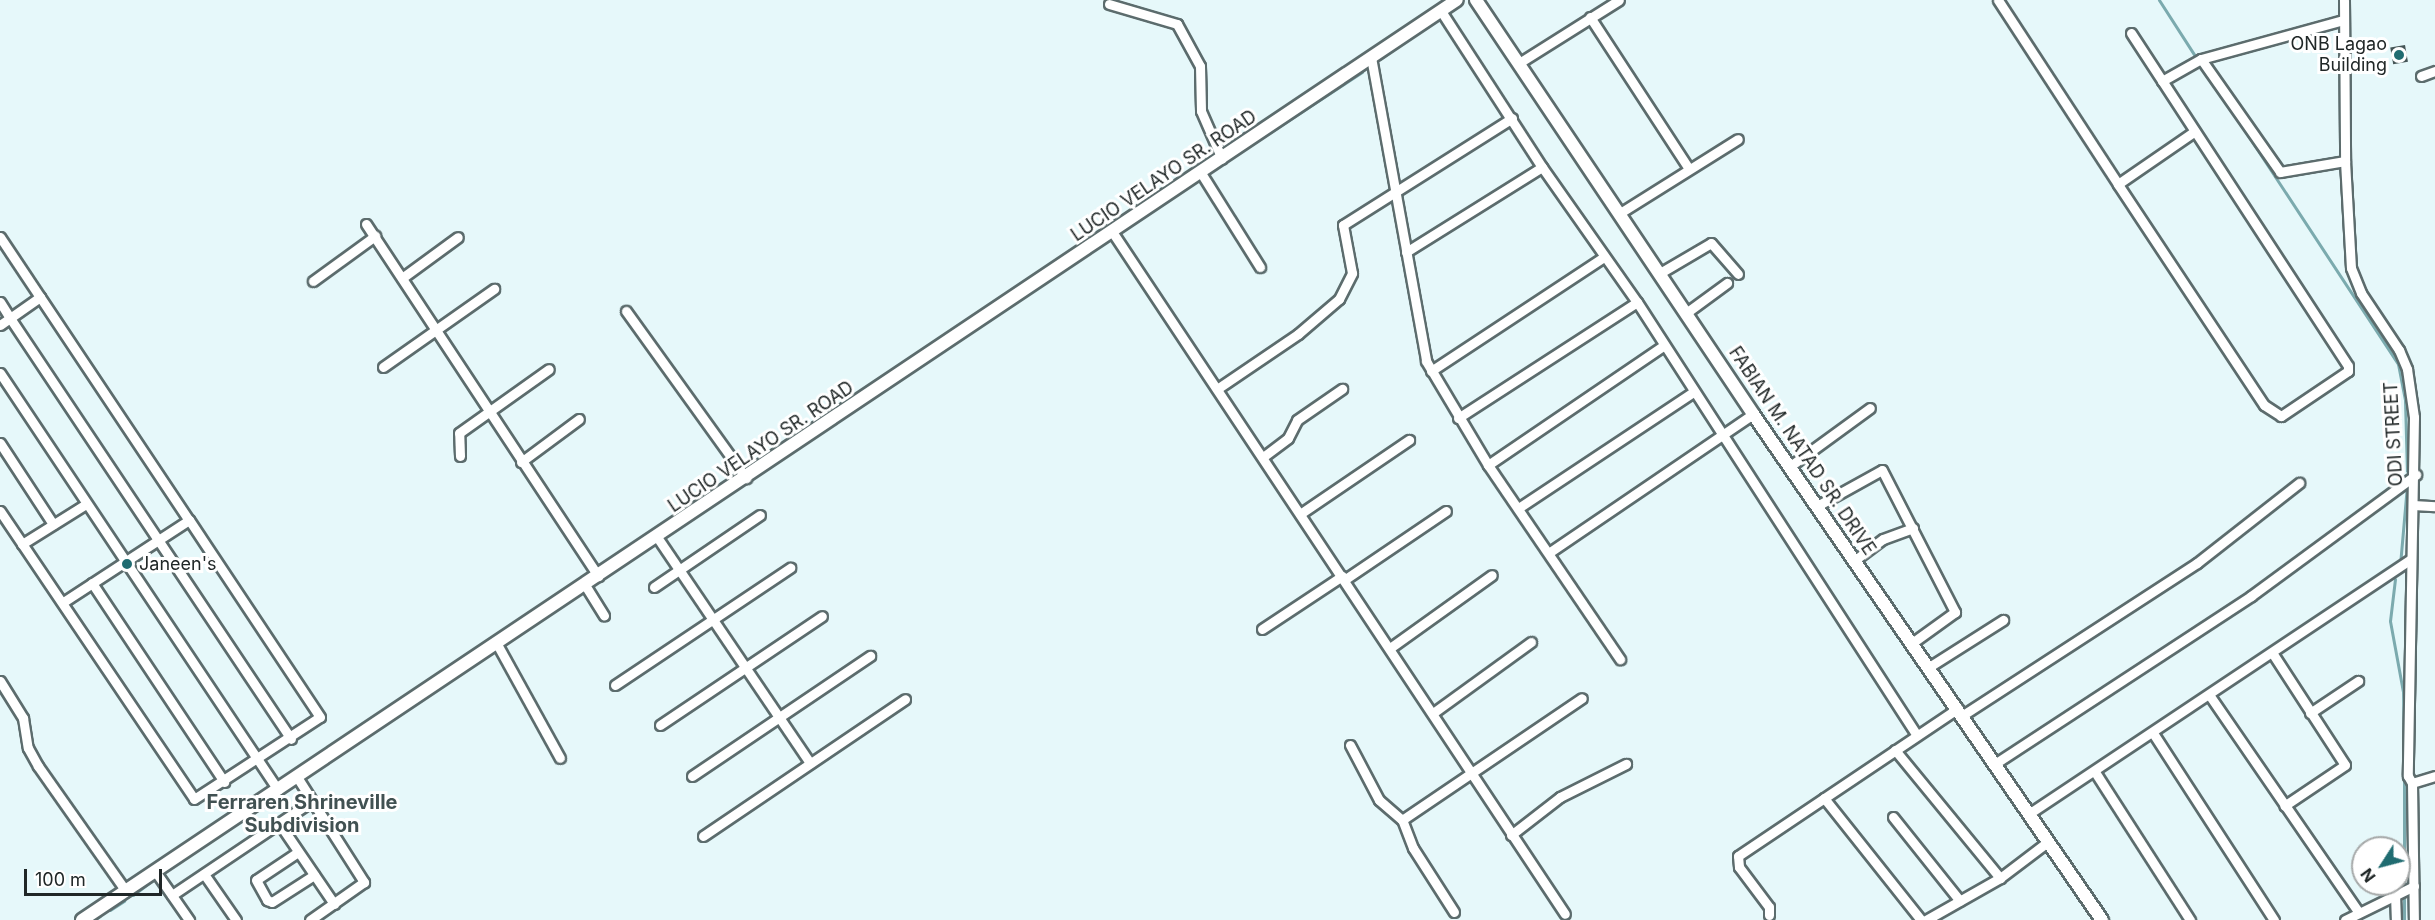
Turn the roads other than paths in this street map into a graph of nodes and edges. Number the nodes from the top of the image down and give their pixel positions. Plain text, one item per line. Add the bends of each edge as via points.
1 (1457, 0) edge
2 (1476, 0) edge
3 (1619, 0) edge
4 (1998, 0) edge
5 (2344, 0) edge
6 (1109, 4) dead end
7 (1441, 11) junction
8 (1590, 17) junction
9 (2344, 20) junction
10 (2132, 33) dead end
11 (1371, 57) junction
12 (2201, 59) junction
13 (1519, 63) junction
14 (2435, 71) edge
15 (2421, 76) dead end
16 (2162, 81) junction
17 (1512, 118) junction
18 (2195, 131) junction
19 (1738, 139) dead end
20 (1222, 159) junction
21 (2344, 161) junction
22 (1542, 167) junction
23 (1689, 169) junction
24 (1201, 173) junction
25 (2118, 184) junction
26 (1396, 194) junction
27 (1620, 213) junction
28 (366, 224) dead end
29 (1113, 233) junction
30 (375, 236) junction
31 (0, 237) edge
32 (458, 237) dead end
33 (1406, 252) junction
34 (1605, 257) junction
35 (1260, 267) dead end
36 (1660, 273) junction
37 (1738, 274) dead end
38 (402, 278) junction
39 (313, 281) dead end
40 (1727, 283) dead end
41 (494, 289) dead end
42 (40, 297) junction
43 (0, 302) edge
44 (1637, 302) junction
45 (626, 311) dead end
46 (1686, 313) junction
47 (10, 318) junction
48 (0, 325) edge
49 (436, 330) junction
50 (1663, 346) junction
51 (383, 367) dead end
52 (549, 369) dead end
53 (1431, 372) junction
54 (0, 373) edge
55 (1217, 389) junction
56 (1342, 389) dead end
57 (1693, 392) junction
58 (1870, 408) dead end
59 (488, 413) junction
60 (1753, 414) junction
61 (1458, 418) junction
62 (579, 420) dead end
63 (1723, 434) junction
64 (1409, 440) dead end
65 (0, 443) edge
66 (460, 456) dead end
67 (1263, 457) junction
68 (521, 462) junction
69 (1488, 465) junction
70 (1790, 466) junction
71 (2416, 475) junction
72 (746, 478) junction
73 (2299, 483) dead end
74 (86, 504) junction
75 (2413, 505) junction
76 (1817, 506) junction
77 (2435, 506) edge
78 (1520, 507) junction
79 (0, 511) edge
80 (1446, 511) dead end
81 (1300, 514) junction
82 (760, 515) dead end
83 (189, 520) junction
84 (53, 524) junction
85 (1913, 528) junction
86 (657, 537) junction
87 (158, 539) junction
88 (22, 544) junction
89 (1550, 552) junction
90 (1855, 560) junction
91 (2410, 560) junction
92 (125, 561) junction
93 (790, 568) dead end
94 (681, 569) junction
95 (1492, 575) dead end
96 (598, 576) junction
97 (1343, 578) junction
98 (92, 583) junction
99 (585, 585) junction
100 (654, 587) dead end
101 (63, 602) junction
102 (604, 616) dead end
103 (822, 616) dead end
104 (714, 617) junction
105 (2003, 620) dead end
106 (1262, 629) dead end
107 (1531, 642) dead end
108 (1912, 643) junction
109 (497, 644) junction
110 (1390, 648) junction
111 (2272, 654) junction
112 (870, 656) dead end
113 (1620, 659) dead end
114 (747, 666) junction
115 (1929, 667) junction
116 (0, 681) edge
117 (2358, 681) dead end
118 (615, 685) dead end
119 (2210, 696) junction
120 (1581, 698) dead end
121 (904, 699) dead end
122 (1960, 711) junction
123 (1433, 713) junction
124 (2310, 713) junction
125 (780, 715) junction
126 (660, 725) dead end
127 (2153, 733) junction
128 (1917, 734) junction
129 (291, 739) junction
130 (1350, 745) dead end
131 (1895, 750) junction
132 (560, 758) dead end
133 (258, 761) junction
134 (810, 763) junction
135 (1996, 763) junction
136 (1626, 764) dead end
137 (1473, 772) junction
138 (2095, 772) junction
139 (692, 776) dead end
140 (2435, 776) edge
141 (297, 777) junction
142 (224, 782) junction
143 (2412, 783) junction
144 (278, 790) junction
145 (1824, 798) junction
146 (312, 801) junction
147 (2284, 806) junction
148 (2030, 813) junction
149 (1893, 817) dead end
150 (1402, 820) junction
151 (279, 823) junction
152 (1511, 835) junction
153 (703, 836) dead end
154 (2049, 841) junction
155 (298, 852) junction
156 (155, 871) junction
157 (204, 874) junction
158 (314, 875) junction
159 (2000, 878) junction
160 (2414, 886) junction
161 (2411, 887) edge
162 (126, 891) junction
163 (172, 896) junction
164 (2391, 896) edge
165 (2395, 896) edge
166 (1960, 901) junction
167 (334, 904) junction
168 (2358, 911) junction
169 (1454, 912) dead end
170 (1565, 914) dead end
171 (1769, 915) dead end
172 (2098, 919) edge
173 (82, 920) edge
174 (189, 920) edge
175 (236, 920) edge
176 (310, 920) edge
177 (1921, 920) edge
178 (1926, 920) edge
179 (2190, 920) edge
180 (2274, 920) edge
181 (2345, 920) edge
182 (2396, 920) edge
183 (2414, 920) edge

1 - 7 main road, LUCIO VELAYO SR. ROAD
2 - 13 main road, FABIAN M. NATAD SR. DRIVE
3 - 8 street
4 - 25 street
5 - 9 street, ODI STREET
6 - 20 street via 1178,26 1200,66 1201,111
7 - 11 main road, LUCIO VELAYO SR. ROAD
7 - 17 street
8 - 13 street
8 - 23 street
9 - 12 street
9 - 21 street, ODI STREET
10 - 16 street
11 - 20 main road, LUCIO VELAYO SR. ROAD
11 - 26 street
12 - 16 street
12 - 21 street via 2280,172
13 - 27 main road, FABIAN M. NATAD SR. DRIVE
14 - 15 street
16 - 18 street
17 - 22 street
17 - 26 street
18 - 25 street
18 - 25 street via 2348,371 2282,416 2264,405
19 - 23 street
20 - 24 main road, LUCIO VELAYO SR. ROAD
21 - 71 street, ODI STREET via 2351,268 2407,369
22 - 33 street
22 - 34 street
23 - 27 street
24 - 29 main road, LUCIO VELAYO SR. ROAD
24 - 35 street
26 - 33 street
26 - 55 street via 1341,228 1352,273 1339,299 1298,334
27 - 36 main road, FABIAN M. NATAD SR. DRIVE
28 - 30 street
29 - 55 street
29 - 72 main road, LUCIO VELAYO SR. ROAD
30 - 38 street
30 - 39 street
31 - 42 street
32 - 38 street
33 - 53 street
34 - 44 street
34 - 53 street
36 - 37 street via 1711,243
36 - 46 main road, FABIAN M. NATAD SR. DRIVE
38 - 49 street
40 - 46 street
41 - 49 street
42 - 47 street
42 - 83 street
43 - 47 street
44 - 50 street
44 - 61 street
45 - 72 street
46 - 60 main road, FABIAN M. NATAD SR. DRIVE
47 - 48 street
47 - 87 street
49 - 51 street
49 - 59 street
50 - 57 street
50 - 69 street
52 - 59 street
53 - 61 street
54 - 74 street
55 - 67 street
56 - 67 street via 1297,420 1288,438
57 - 63 street
57 - 78 street
58 - 70 street
59 - 66 street via 459,433
59 - 68 street
60 - 63 street
60 - 70 main road, FABIAN M. NATAD SR. DRIVE
61 - 69 street
62 - 68 street
63 - 89 street
63 - 128 street
64 - 81 street
65 - 84 street
67 - 81 street
68 - 96 street
69 - 78 street
70 - 76 main road, FABIAN M. NATAD SR. DRIVE
71 - 75 street, ODI STREET
71 - 135 street via 2251,596
72 - 86 main road, LUCIO VELAYO SR. ROAD
73 - 122 street via 2197,563
74 - 84 street
74 - 92 street
75 - 77 street
75 - 91 street, ODI STREET
76 - 85 street via 1881,469
76 - 90 main road, FABIAN M. NATAD SR. DRIVE
78 - 89 street
79 - 88 street
80 - 97 street
81 - 97 street
82 - 94 street
83 - 87 street
83 - 129 street via 319,715 318,720
84 - 88 street
85 - 90 street via 1883,539
85 - 108 street via 1955,612
86 - 94 street
86 - 96 main road, LUCIO VELAYO SR. ROAD
87 - 92 street
87 - 129 street
88 - 101 street
89 - 113 street
90 - 108 main road, FABIAN M. NATAD SR. DRIVE
91 - 111 street
91 - 143 street, ODI STREET via 2408,772
92 - 98 street
92 - 133 street
93 - 104 street
94 - 100 street
94 - 104 street
95 - 110 street
96 - 99 main road, LUCIO VELAYO SR. ROAD
97 - 106 street
97 - 110 street
98 - 101 street
98 - 142 street
99 - 102 street
99 - 109 main road, LUCIO VELAYO SR. ROAD
101 - 142 street via 190,797 197,799
103 - 114 street
104 - 114 street
104 - 118 street
105 - 115 street
107 - 123 street
108 - 115 main road, FABIAN M. NATAD SR. DRIVE
109 - 132 street
109 - 141 main road, LUCIO VELAYO SR. ROAD
110 - 123 street
111 - 119 street
111 - 124 street
112 - 125 street
114 - 125 street
114 - 126 street
115 - 122 main road, FABIAN M. NATAD SR. DRIVE
116 - 162 street via 24,718 28,748 38,766
117 - 124 street
119 - 127 street
119 - 147 street
120 - 137 street
121 - 134 street
122 - 128 street
122 - 135 main road, FABIAN M. NATAD SR. DRIVE
123 - 137 street
124 - 147 street via 2345,766
125 - 134 street
125 - 139 street
127 - 138 street
127 - 180 street
128 - 131 street
129 - 133 street
130 - 150 street via 1379,800
131 - 145 street
131 - 159 street
133 - 142 street
133 - 144 street
134 - 153 street
135 - 148 main road, FABIAN M. NATAD SR. DRIVE
136 - 152 street via 1560,797
137 - 150 street
137 - 152 street
138 - 148 street
138 - 179 street
140 - 143 street
141 - 144 main road, LUCIO VELAYO SR. ROAD
141 - 146 street
143 - 160 street, ODI STREET
144 - 156 main road, LUCIO VELAYO SR. ROAD
145 - 171 street via 1738,856 1739,867 1769,907
145 - 177 street
146 - 151 street
146 - 167 street via 364,882
147 - 168 street
148 - 154 main road, FABIAN M. NATAD SR. DRIVE
149 - 166 street
150 - 169 street via 1413,848
151 - 155 street
151 - 157 street
152 - 170 street
154 - 159 street
154 - 172 main road, FABIAN M. NATAD SR. DRIVE
155 - 158 street
155 - 158 street via 256,880 267,900 272,902
156 - 162 main road, LUCIO VELAYO SR. ROAD
156 - 163 street
157 - 163 street
157 - 175 street
158 - 167 street
159 - 166 street
160 - 161 street
160 - 183 street, ODI STREET
162 - 173 main road, LUCIO VELAYO SR. ROAD
163 - 174 street
164 - 168 street
165 - 182 street
166 - 178 street
167 - 176 street
168 - 181 street

